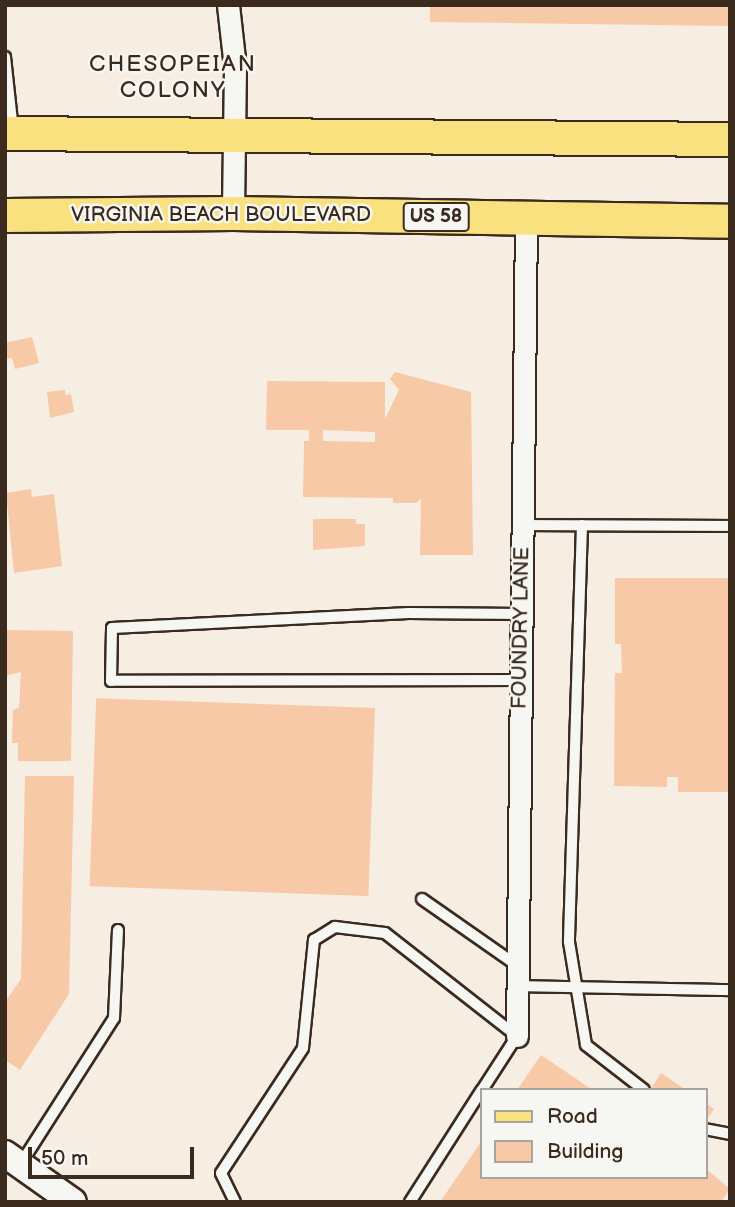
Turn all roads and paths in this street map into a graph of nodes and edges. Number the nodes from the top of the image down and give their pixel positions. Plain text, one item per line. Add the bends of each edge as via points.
1 (228, 5) edge
2 (5, 57) edge
3 (9, 133) edge
4 (234, 134) junction
5 (730, 139) edge
6 (233, 213) junction
7 (5, 215) edge
8 (526, 219) junction
9 (730, 221) edge
10 (522, 525) junction
11 (582, 525) junction
12 (730, 526) edge
13 (522, 614) junction
14 (521, 680) junction
15 (422, 898) dead end
16 (118, 930) dead end
17 (518, 976) junction
18 (574, 987) junction
19 (730, 990) edge
20 (517, 1036) junction
21 (484, 1088) edge
22 (641, 1088) edge
23 (480, 1094) edge
24 (707, 1129) edge
25 (728, 1134) edge
26 (13, 1160) edge
27 (73, 1202) edge
28 (235, 1202) edge
29 (410, 1202) edge

1 - 4 street via 235,67
2 - 3 lane
3 - 4 main road
4 - 5 main road
4 - 6 street
6 - 7 main road, VIRGINIA BEACH BOULEVARD / US 58
6 - 8 main road, VIRGINIA BEACH BOULEVARD / US 58
8 - 9 main road, VIRGINIA BEACH BOULEVARD / US 58
8 - 10 street, FOUNDRY LANE
10 - 11 lane
10 - 13 street, FOUNDRY LANE
11 - 12 lane
11 - 18 lane via 569,942
13 - 14 street, FOUNDRY LANE
13 - 14 lane via 410,613 112,628 111,681
14 - 17 street, FOUNDRY LANE
15 - 17 lane
16 - 26 lane via 114,1018
17 - 18 lane
17 - 20 street, FOUNDRY LANE
18 - 19 lane
18 - 22 lane via 586,1045
20 - 21 lane
20 - 28 lane via 385,933 335,927 314,940 303,1048 221,1173
23 - 29 lane
24 - 25 lane
26 - 27 street

